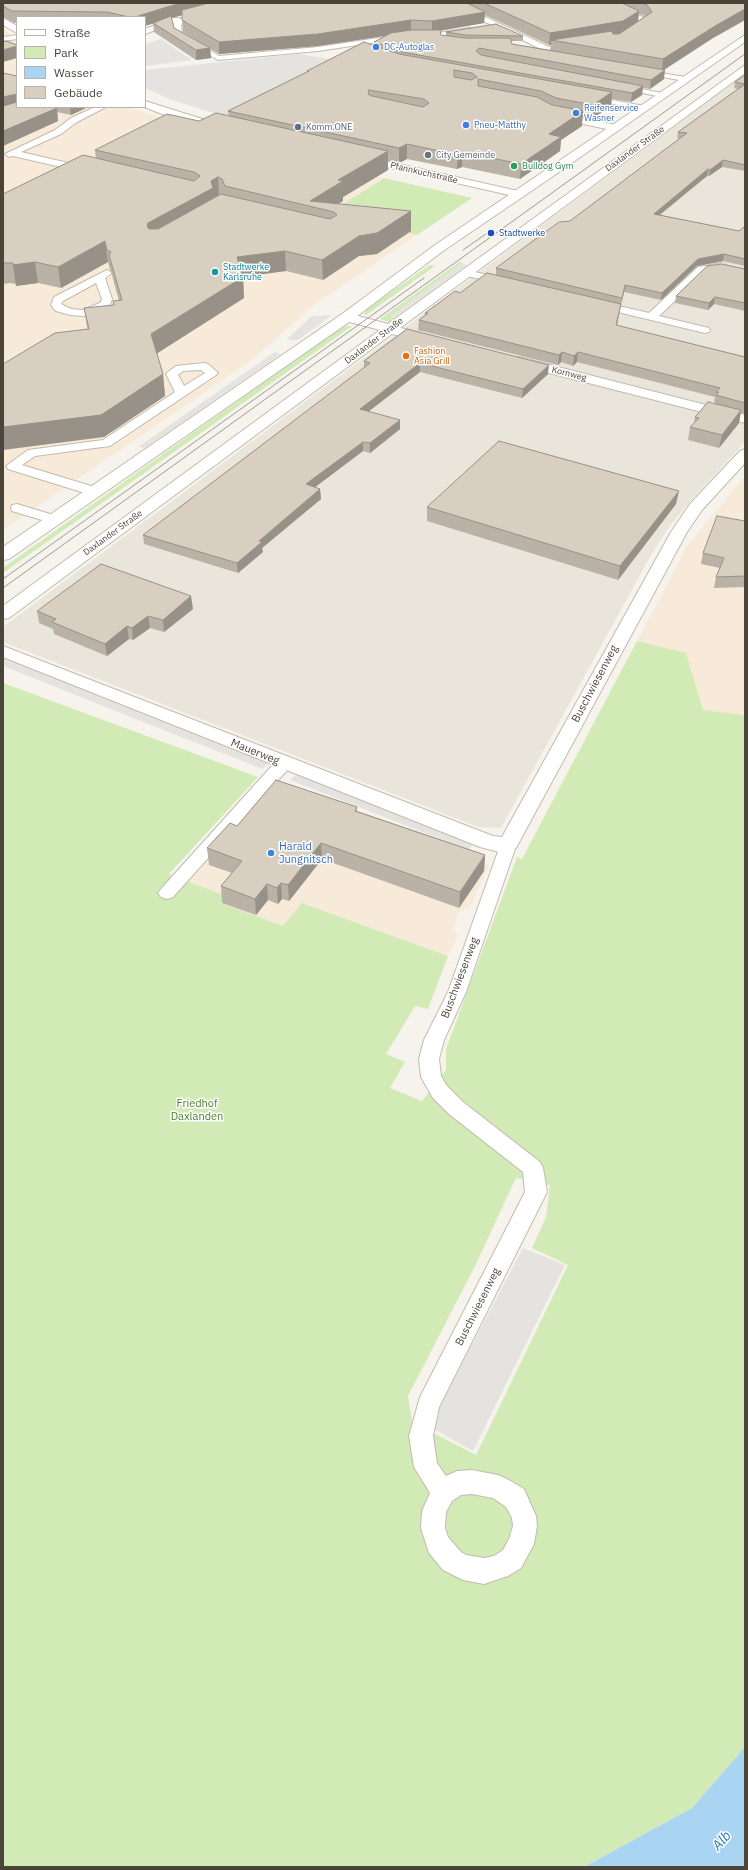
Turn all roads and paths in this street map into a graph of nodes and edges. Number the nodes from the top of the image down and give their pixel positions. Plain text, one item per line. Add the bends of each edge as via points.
1 (450, 3) edge
2 (604, 3) edge
3 (4, 22) edge
4 (497, 25) junction
5 (16, 29) edge
6 (146, 32) edge
7 (16, 36) edge
8 (432, 36) junction
9 (621, 37) edge
10 (745, 38) edge
11 (3, 39) edge
12 (452, 42) edge
13 (520, 44) edge
14 (579, 44) edge
15 (548, 49) junction
16 (536, 53) edge
17 (559, 57) edge
18 (635, 70) edge
19 (739, 74) edge
20 (685, 79) junction
21 (606, 84) edge
22 (662, 95) junction
23 (579, 96) edge
24 (146, 104) edge
25 (585, 104) edge
26 (564, 106) edge
27 (100, 108) edge
28 (644, 108) junction
29 (599, 113) edge
30 (59, 116) dead end
31 (74, 120) junction
32 (220, 128) edge
33 (616, 128) junction
34 (13, 153) junction
35 (347, 156) edge
36 (3, 157) edge
37 (97, 172) edge
38 (518, 194) junction
39 (723, 266) joint
40 (738, 269) edge
41 (466, 273) junction
42 (103, 275) joint
43 (519, 285) edge
44 (587, 302) edge
45 (651, 316) junction
46 (347, 317) junction
47 (390, 329) junction
48 (705, 330) dead end
49 (415, 335) edge
50 (508, 359) edge
51 (181, 392) dead end
52 (745, 419) edge
53 (745, 454) edge
54 (8, 464) edge
55 (96, 492) junction
56 (17, 508) dead end
57 (55, 520) junction
58 (3, 555) edge
59 (3, 614) edge
60 (3, 651) edge
61 (284, 763) junction
62 (509, 842) junction
63 (168, 893) dead end
64 (444, 1492) dead end

1 - 4 lane
2 - 9 lane via 645,23
3 - 5 street
4 - 8 lane
4 - 15 lane
6 - 8 lane via 182,19 177,27 179,34 218,58 318,49 410,35
7 - 11 lane
8 - 12 lane
10 - 20 street
13 - 15 lane
14 - 15 lane
16 - 17 lane
18 - 20 lane
19 - 41 street, Daxlander Straße
20 - 22 street
21 - 22 lane
22 - 28 street
23 - 28 lane
24 - 32 street
25 - 29 lane
26 - 33 lane via 551,115
27 - 31 lane
28 - 33 street
30 - 31 lane
31 - 34 lane via 58,132
33 - 38 street
34 - 36 lane
34 - 37 lane
35 - 38 street, Pfannkuchstraße
38 - 46 street via 439,248
39 - 40 street
39 - 45 lane via 702,269
41 - 43 lane
41 - 47 street, Daxlander Straße
42 - 42 lane via 58,299 56,305 70,312 83,313 105,305 107,299
44 - 45 lane
45 - 48 lane
46 - 47 street
46 - 55 street
47 - 49 street
47 - 59 street, Daxlander Straße
50 - 52 street, Kornweg
51 - 54 lane via 106,443 32,453
53 - 62 street, Buschwiesenweg via 696,507 678,532
54 - 55 lane
55 - 57 street
56 - 57 lane
57 - 58 street
60 - 61 street, Mauerweg
61 - 62 street, Mauerweg via 487,842 499,845
61 - 63 lane
62 - 64 lane, Buschwiesenweg via 457,992 434,1040 429,1059 431,1077 440,1092 456,1108 533,1168 536,1192 428,1405 421,1436 426,1467

